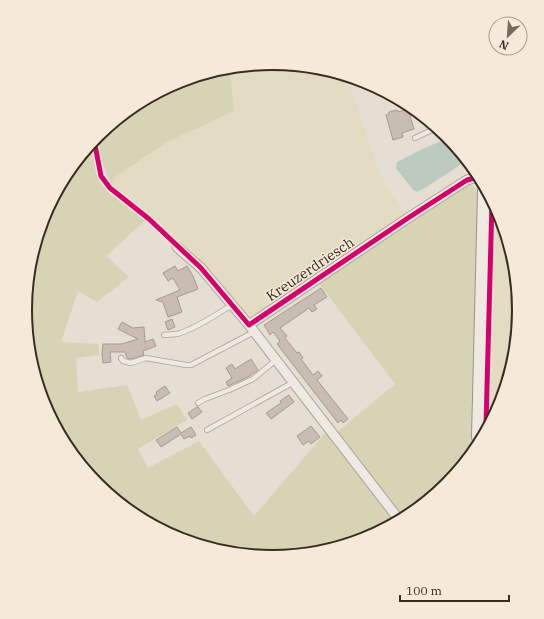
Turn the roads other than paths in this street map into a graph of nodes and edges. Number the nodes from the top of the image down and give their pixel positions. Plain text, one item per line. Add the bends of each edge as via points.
1 (432, 131) edge
2 (415, 138) dead end
3 (473, 178) edge
4 (484, 197) edge
5 (177, 247) dead end
6 (232, 305) junction
7 (251, 329) junction
8 (164, 335) dead end
9 (121, 358) dead end
10 (276, 360) junction
11 (292, 383) junction
12 (198, 403) dead end
13 (207, 430) dead end
14 (478, 433) edge
15 (395, 515) edge

1 - 2 lane
3 - 7 street, Kreuzerdriesch via 466,180 415,214
4 - 14 main road
5 - 6 street via 201,268
6 - 7 street
6 - 8 lane via 191,329 179,334
7 - 9 lane via 191,365 146,358 131,363
7 - 10 street
10 - 11 street
10 - 12 lane via 253,378
11 - 13 lane
11 - 15 street

